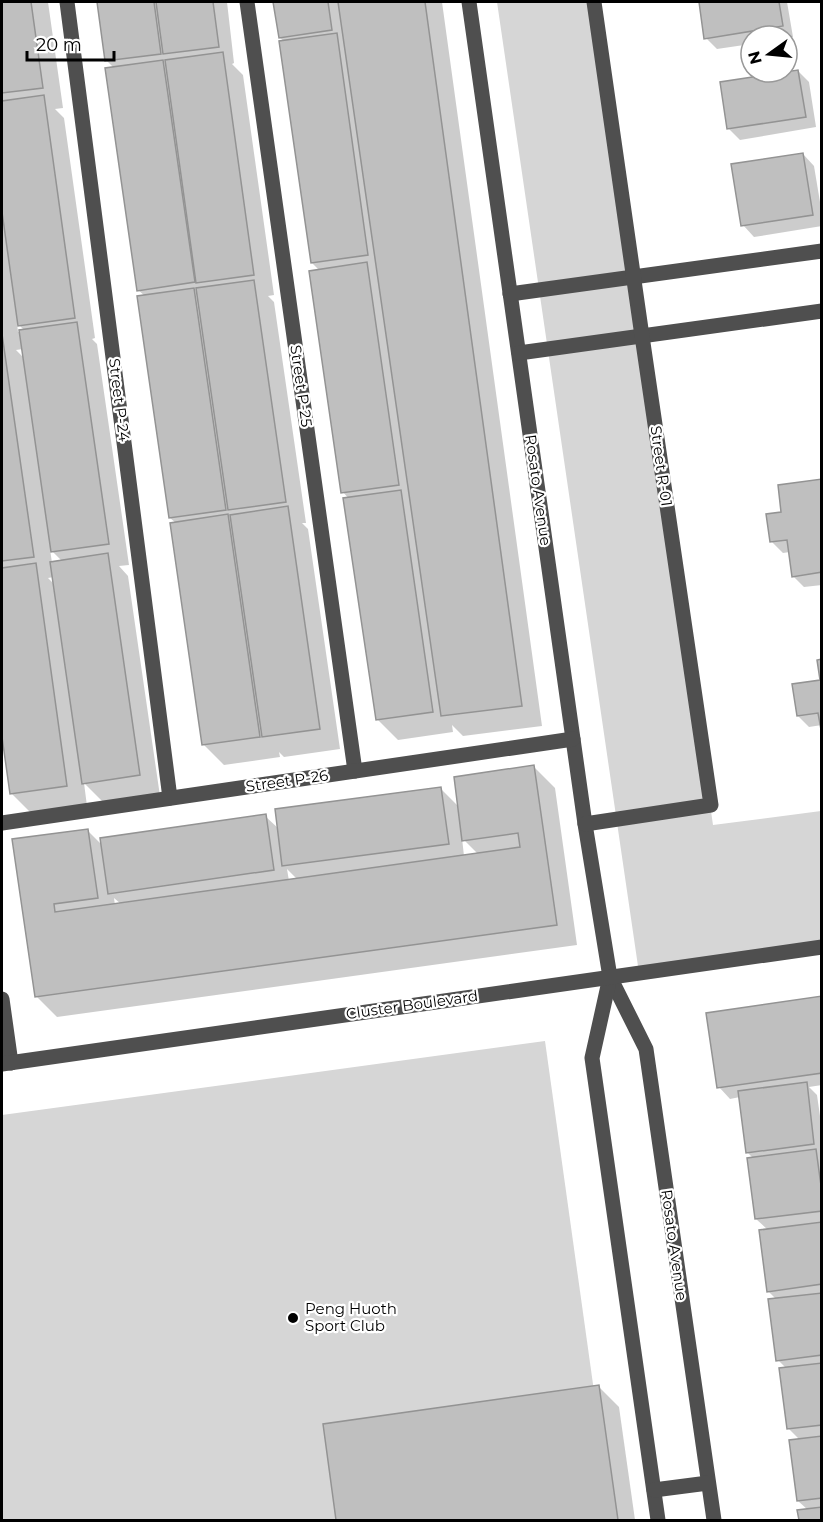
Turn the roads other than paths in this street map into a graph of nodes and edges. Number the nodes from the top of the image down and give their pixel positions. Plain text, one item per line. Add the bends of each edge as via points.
1 (67, 2) edge
2 (247, 2) edge
3 (469, 2) edge
4 (594, 2) edge
5 (822, 251) edge
6 (633, 277) junction
7 (510, 294) junction
8 (822, 311) edge
9 (642, 336) junction
10 (519, 353) junction
11 (573, 739) junction
12 (355, 771) junction
13 (170, 798) junction
14 (2, 823) edge
15 (585, 824) junction
16 (822, 947) edge
17 (610, 977) junction
18 (2, 999) edge
19 (6, 1063) edge
20 (708, 1483) junction
21 (654, 1490) junction
22 (658, 1521) edge
23 (714, 1521) edge

1 - 13 street, Street P-24
2 - 12 street, Street P-25
3 - 7 street, Rosato Avenue
4 - 6 street, Street R-01
5 - 6 street
6 - 7 street
6 - 9 street, Street R-01
7 - 10 street, Rosato Avenue
8 - 9 street
9 - 10 street
9 - 15 street, Street R-01 via 711,805
10 - 11 street, Rosato Avenue
11 - 12 street, Street P-26
11 - 15 street, Rosato Avenue
12 - 13 street, Street P-26
13 - 14 street, Street P-26
15 - 17 street, Rosato Avenue
16 - 17 street, Cluster Boulevard
17 - 19 street, Cluster Boulevard
17 - 20 street, Rosato Avenue via 646,1049
17 - 21 street, Rosato Avenue via 592,1058
18 - 19 street
20 - 21 street
20 - 23 street, Rosato Avenue
21 - 22 street, Rosato Avenue

